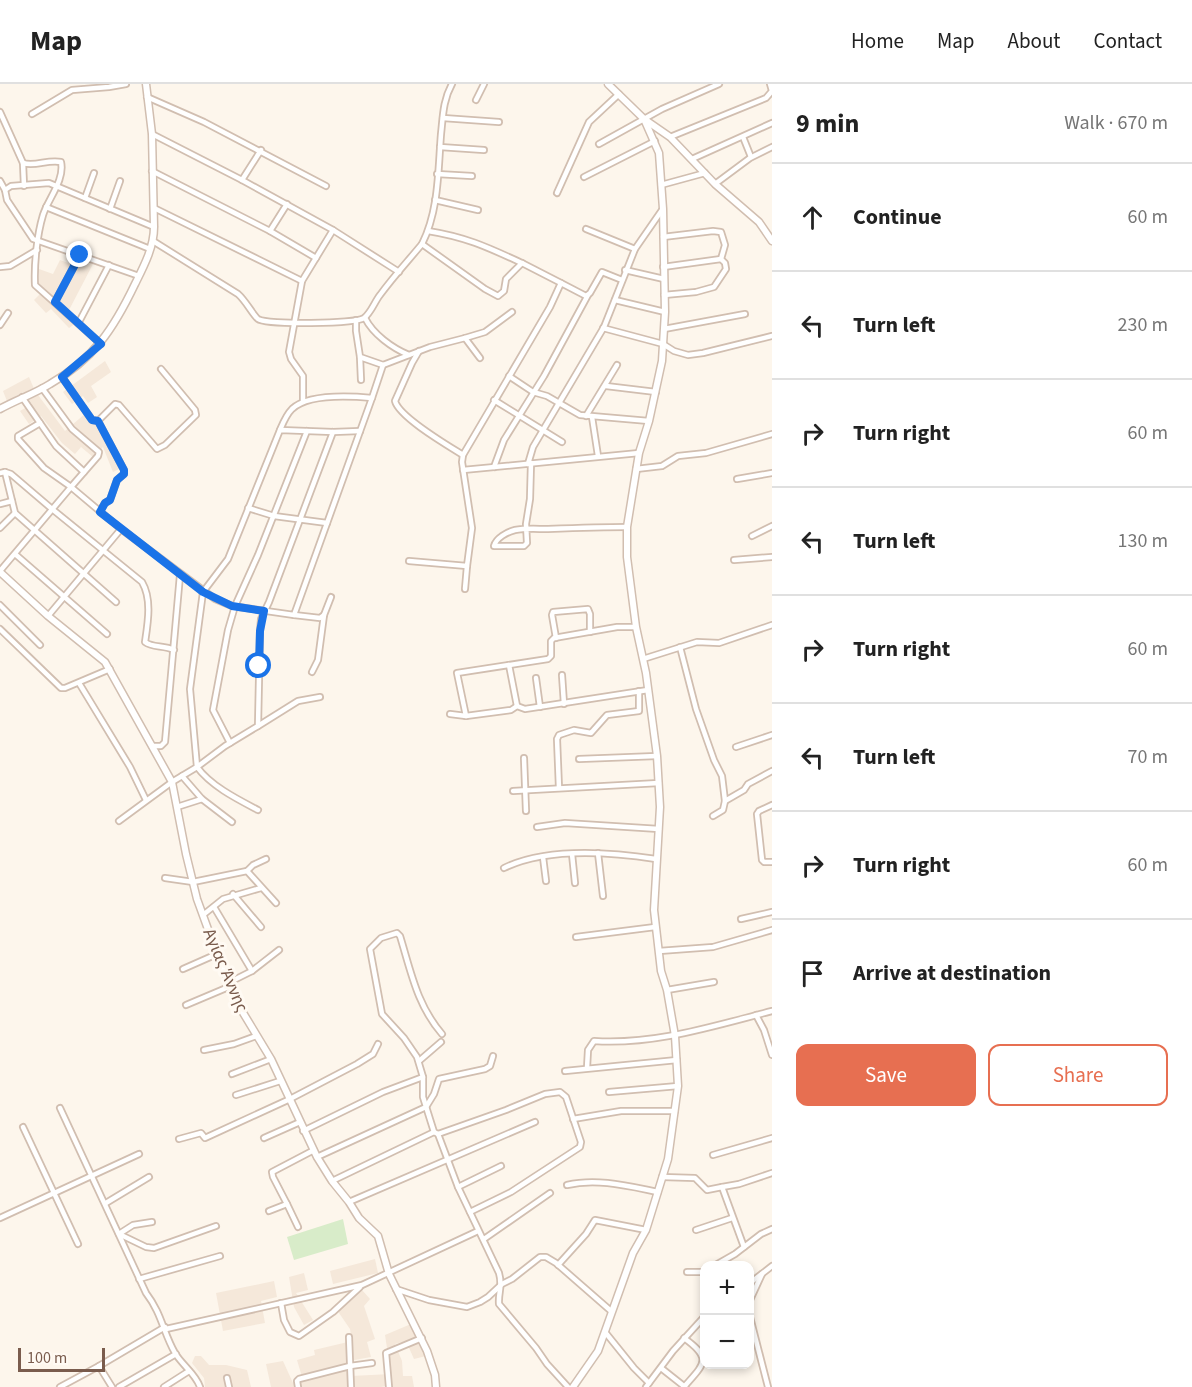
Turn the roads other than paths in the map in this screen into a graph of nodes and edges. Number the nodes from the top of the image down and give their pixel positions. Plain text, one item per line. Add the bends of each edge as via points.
1 (126, 84) edge
2 (146, 84) edge
3 (452, 84) edge
4 (484, 84) edge
5 (608, 84) edge
6 (719, 84) edge
7 (770, 84) edge
8 (619, 94) junction
9 (147, 97) junction
10 (476, 100) dead end
11 (0, 112) edge
12 (32, 114) dead end
13 (443, 118) junction
14 (644, 119) junction
15 (499, 122) dead end
16 (772, 123) edge
17 (152, 134) junction
18 (670, 137) junction
19 (743, 137) junction
20 (655, 141) junction
21 (599, 144) dead end
22 (440, 147) junction
23 (772, 147) edge
24 (261, 150) junction
25 (484, 150) dead end
26 (751, 157) junction
27 (692, 159) junction
28 (23, 164) junction
29 (152, 171) junction
30 (94, 172) dead end
31 (705, 173) junction
32 (437, 174) junction
33 (472, 176) dead end
34 (584, 177) dead end
35 (242, 180) junction
36 (0, 181) edge
37 (120, 181) dead end
38 (715, 184) junction
39 (56, 185) junction
40 (662, 185) junction
41 (24, 186) junction
42 (326, 186) dead end
43 (5, 190) junction
44 (558, 194) dead end
45 (85, 198) junction
46 (435, 200) junction
47 (287, 204) junction
48 (46, 207) junction
49 (154, 208) junction
50 (110, 209) junction
51 (478, 210) dead end
52 (663, 210) junction
53 (154, 227) junction
54 (586, 229) dead end
55 (333, 230) junction
56 (270, 231) junction
57 (428, 231) junction
58 (663, 237) junction
59 (39, 241) junction
60 (772, 241) edge
61 (153, 242) junction
62 (422, 244) junction
63 (150, 249) junction
64 (635, 249) junction
65 (37, 250) junction
66 (80, 255) junction
67 (316, 258) junction
68 (721, 259) junction
69 (522, 263) junction
70 (110, 265) junction
71 (0, 267) edge
72 (663, 267) junction
73 (625, 270) junction
74 (399, 272) junction
75 (139, 276) junction
76 (664, 279) junction
77 (621, 280) junction
78 (302, 281) junction
79 (561, 283) junction
80 (588, 295) junction
81 (664, 296) junction
82 (615, 300) junction
83 (55, 302) junction
84 (512, 312) dead end
85 (665, 312) junction
86 (8, 313) dead end
87 (745, 314) dead end
88 (365, 318) junction
89 (356, 320) junction
90 (79, 322) junction
91 (296, 322) junction
92 (0, 325) edge
93 (603, 328) junction
94 (664, 329) junction
95 (772, 336) edge
96 (465, 338) junction
97 (101, 344) junction
98 (663, 344) junction
99 (419, 351) junction
100 (409, 354) junction
101 (360, 357) junction
102 (480, 357) dead end
103 (383, 364) junction
104 (617, 365) dead end
105 (162, 369) dead end
106 (509, 376) junction
107 (62, 377) junction
108 (361, 380) dead end
109 (606, 386) junction
110 (42, 388) junction
111 (533, 392) junction
112 (656, 392) junction
113 (22, 397) junction
114 (372, 398) junction
115 (495, 400) junction
116 (303, 401) junction
117 (560, 403) junction
118 (0, 409) edge
119 (519, 415) junction
120 (589, 417) junction
121 (98, 421) junction
122 (649, 421) junction
123 (40, 423) junction
124 (280, 430) junction
125 (544, 430) junction
126 (307, 431) junction
127 (360, 431) junction
128 (333, 432) junction
129 (772, 434) edge
130 (562, 442) dead end
131 (639, 453) junction
132 (463, 455) junction
133 (598, 456) junction
134 (529, 463) junction
135 (495, 467) junction
136 (636, 469) junction
137 (463, 470) junction
138 (3, 472) edge
139 (84, 472) junction
140 (772, 473) edge
141 (736, 479) dead end
142 (71, 487) junction
143 (12, 501) junction
144 (0, 504) edge
145 (248, 508) junction
146 (52, 509) junction
147 (100, 512) junction
148 (15, 513) junction
149 (274, 516) junction
150 (300, 519) junction
151 (327, 523) junction
152 (772, 526) edge
153 (627, 527) junction
154 (0, 528) edge
155 (122, 529) junction
156 (34, 530) junction
157 (528, 530) junction
158 (752, 536) dead end
159 (104, 550) junction
160 (15, 554) junction
161 (772, 557) edge
162 (734, 560) dead end
163 (409, 561) dead end
164 (467, 566) junction
165 (0, 572) edge
166 (180, 574) junction
167 (83, 575) junction
168 (465, 589) dead end
169 (203, 592) junction
170 (64, 597) junction
171 (331, 597) dead end
172 (116, 602) dead end
173 (0, 605) edge
174 (235, 606) junction
175 (264, 611) junction
176 (294, 615) junction
177 (324, 615) junction
178 (48, 616) junction
179 (772, 625) edge
180 (636, 627) junction
181 (0, 629) edge
182 (590, 632) junction
183 (107, 634) dead end
184 (556, 638) junction
185 (40, 645) dead end
186 (680, 647) junction
187 (174, 650) junction
188 (643, 659) junction
189 (509, 665) junction
190 (110, 669) junction
191 (312, 672) dead end
192 (562, 675) dead end
193 (536, 678) dead end
194 (79, 683) junction
195 (648, 690) junction
196 (639, 691) junction
197 (320, 697) dead end
198 (564, 704) junction
199 (517, 706) junction
200 (540, 707) junction
201 (450, 714) dead end
202 (466, 716) junction
203 (258, 726) junction
204 (772, 735) edge
205 (230, 743) junction
206 (152, 746) junction
207 (736, 747) dead end
208 (657, 756) junction
209 (524, 758) dead end
210 (579, 759) dead end
211 (197, 767) junction
212 (772, 771) edge
213 (182, 776) junction
214 (172, 782) junction
215 (659, 783) junction
216 (559, 788) junction
217 (526, 790) junction
218 (513, 791) dead end
219 (202, 799) junction
220 (146, 800) junction
221 (725, 801) junction
222 (772, 805) edge
223 (176, 807) junction
224 (258, 810) dead end
225 (526, 811) dead end
226 (713, 816) dead end
227 (119, 820) dead end
228 (232, 822) dead end
229 (537, 827) dead end
230 (659, 830) junction
231 (598, 853) junction
232 (572, 854) junction
233 (543, 857) junction
234 (266, 859) dead end
235 (657, 859) junction
236 (772, 862) edge
237 (504, 868) dead end
238 (247, 871) junction
239 (165, 878) dead end
240 (546, 881) dead end
241 (193, 882) junction
242 (575, 883) dead end
243 (261, 888) junction
244 (233, 894) junction
245 (603, 896) dead end
246 (276, 903) dead end
247 (214, 907) junction
248 (772, 912) edge
249 (203, 915) junction
250 (741, 919) dead end
251 (261, 927) dead end
252 (656, 927) junction
253 (772, 930) edge
254 (576, 938) dead end
255 (279, 950) dead end
256 (659, 951) junction
257 (217, 954) junction
258 (183, 969) dead end
259 (252, 971) junction
260 (714, 982) dead end
261 (230, 984) junction
262 (667, 990) junction
263 (186, 1005) dead end
264 (772, 1011) edge
265 (756, 1015) junction
266 (442, 1034) dead end
267 (256, 1036) junction
268 (675, 1036) junction
269 (441, 1042) dead end
270 (378, 1044) dead end
271 (204, 1050) dead end
272 (772, 1055) edge
273 (493, 1056) dead end
274 (271, 1059) junction
275 (677, 1060) junction
276 (419, 1061) junction
277 (587, 1068) junction
278 (565, 1071) dead end
279 (232, 1074) dead end
280 (423, 1077) junction
281 (280, 1081) junction
282 (678, 1086) junction
283 (609, 1092) dead end
284 (236, 1095) dead end
285 (290, 1099) junction
286 (426, 1107) junction
287 (60, 1108) dead end
288 (675, 1112) junction
289 (573, 1119) junction
290 (300, 1122) junction
291 (535, 1122) dead end
292 (23, 1127) dead end
293 (303, 1131) junction
294 (436, 1133) junction
295 (264, 1138) dead end
296 (772, 1138) edge
297 (179, 1139) dead end
298 (315, 1153) junction
299 (139, 1154) dead end
300 (713, 1155) dead end
301 (447, 1158) junction
302 (501, 1166) dead end
303 (772, 1173) edge
304 (91, 1176) junction
305 (149, 1177) dead end
306 (662, 1177) junction
307 (332, 1181) junction
308 (567, 1185) dead end
309 (458, 1187) junction
310 (723, 1187) junction
311 (54, 1192) junction
312 (658, 1192) junction
313 (550, 1193) dead end
314 (350, 1202) junction
315 (106, 1203) junction
316 (286, 1204) junction
317 (269, 1212) dead end
318 (470, 1212) junction
319 (0, 1218) edge
320 (732, 1218) junction
321 (152, 1222) dead end
322 (216, 1226) dead end
323 (298, 1227) dead end
324 (772, 1229) edge
325 (646, 1230) junction
326 (696, 1230) dead end
327 (478, 1231) junction
328 (119, 1234) junction
329 (484, 1239) junction
330 (78, 1244) dead end
331 (744, 1247) junction
332 (220, 1256) dead end
333 (722, 1261) edge
334 (558, 1265) junction
335 (772, 1266) edge
336 (687, 1272) dead end
337 (700, 1272) edge
338 (389, 1274) junction
339 (762, 1274) junction
340 (139, 1279) junction
341 (754, 1280) edge
342 (502, 1284) junction
343 (362, 1285) junction
344 (396, 1289) junction
345 (754, 1291) edge
346 (280, 1303) junction
347 (611, 1311) junction
348 (700, 1322) edge
349 (166, 1328) junction
350 (605, 1332) junction
351 (754, 1333) edge
352 (349, 1337) dead end
353 (422, 1338) junction
354 (684, 1338) junction
355 (176, 1354) junction
356 (372, 1363) dead end
357 (99, 1366) junction
358 (350, 1366) junction
359 (661, 1368) junction
360 (189, 1371) junction
361 (227, 1378) dead end
362 (648, 1385) edge
363 (60, 1387) edge
364 (112, 1387) edge
365 (119, 1387) edge
366 (165, 1387) edge
367 (200, 1387) edge
368 (229, 1387) edge
369 (298, 1387) edge
370 (351, 1387) edge
371 (389, 1387) edge
372 (436, 1387) edge
373 (568, 1387) edge
374 (573, 1387) edge
375 (684, 1387) edge
376 (768, 1387) edge

1 - 12 street via 72,90
2 - 9 street
3 - 13 street
4 - 10 street
5 - 8 street
6 - 14 street
7 - 18 street via 772,91 766,98
8 - 14 street
8 - 44 street via 589,122
9 - 17 street
9 - 24 street
11 - 28 street
13 - 15 street
13 - 22 street
14 - 18 street
14 - 20 street
14 - 21 street
16 - 19 street
17 - 29 street
17 - 35 street
18 - 27 street
19 - 26 street
19 - 27 street
20 - 34 street
20 - 40 street
22 - 25 street
22 - 32 street
23 - 26 street
24 - 35 street
24 - 42 street
26 - 38 street
27 - 31 street
28 - 39 street via 61,162
28 - 41 street
29 - 49 street
29 - 56 street
30 - 45 street
31 - 38 street
31 - 40 street
32 - 33 street
32 - 46 street
35 - 47 street
36 - 43 street
37 - 50 street
38 - 60 street via 759,222
39 - 41 street
39 - 45 street
39 - 48 street
40 - 52 street
41 - 43 street
43 - 59 street via 29,235
45 - 50 street
46 - 51 street
46 - 57 street
47 - 55 street
47 - 56 street
48 - 59 street
48 - 63 street
49 - 53 street
49 - 78 street
50 - 53 street
52 - 58 street
52 - 64 street
53 - 61 street
54 - 64 street
55 - 67 street
55 - 74 street
56 - 67 street
57 - 62 street
57 - 69 street via 476,242
58 - 68 street via 721,232 725,245
58 - 72 street
59 - 65 street
59 - 66 street
61 - 63 street
61 - 91 street via 238,294 261,321
62 - 69 street via 498,296 504,291 506,279
62 - 74 street
63 - 75 street
64 - 73 street
65 - 71 street via 10,266
65 - 83 street via 35,285
66 - 70 street
66 - 83 street
67 - 78 street
68 - 72 street
68 - 81 street via 726,269 714,288
69 - 79 street
70 - 75 street
70 - 90 street
72 - 76 street
73 - 76 street
73 - 77 street
74 - 88 street
75 - 97 street
76 - 81 street
77 - 80 street via 602,272
77 - 82 street
78 - 91 street
79 - 80 street
79 - 106 street
80 - 111 street
81 - 85 street
82 - 85 street
82 - 93 street
83 - 90 street
84 - 96 street via 485,332
85 - 94 street
86 - 92 street
87 - 94 street
88 - 89 street
88 - 100 street via 385,341
89 - 91 street
89 - 101 street
90 - 97 street
91 - 116 street via 290,355 303,376
93 - 98 street
93 - 117 street
94 - 98 street
95 - 98 street via 694,354 681,353
96 - 99 street
96 - 102 street
97 - 107 street
98 - 112 street
99 - 100 street
99 - 132 street via 395,401 397,408
100 - 103 street
101 - 103 street
101 - 108 street
103 - 114 street
104 - 109 street
105 - 121 street via 196,415 165,446 156,448 115,404
106 - 111 street
106 - 115 street
107 - 110 street
107 - 121 street via 92,420
109 - 112 street
109 - 120 street
110 - 113 street
110 - 139 street via 72,429 99,452
111 - 117 street
111 - 119 street
112 - 122 street
113 - 118 street
113 - 123 street
114 - 116 street via 344,396
114 - 127 street
115 - 119 street
115 - 132 street
116 - 124 street via 289,411
117 - 120 street
117 - 125 street
119 - 125 street
119 - 135 street via 500,446
120 - 122 street
120 - 133 street
121 - 147 street via 124,470
122 - 131 street
123 - 139 street
123 - 142 street via 18,439 44,468
124 - 126 street
124 - 145 street
125 - 130 street
125 - 134 street
126 - 128 street
126 - 149 street
127 - 128 street
127 - 151 street
128 - 150 street
129 - 136 street via 706,453 678,456 662,466
131 - 133 street
131 - 136 street
132 - 137 street
133 - 134 street
134 - 135 street
134 - 157 street
135 - 137 street
136 - 153 street
137 - 164 street via 472,528
138 - 143 street
138 - 146 street via 11,474
139 - 142 street
140 - 141 street
142 - 146 street
142 - 147 street
143 - 144 street
143 - 148 street
145 - 149 street
145 - 169 street via 228,559
146 - 156 street
146 - 159 street
147 - 155 street
148 - 154 street
148 - 156 street
149 - 150 street
149 - 174 street
150 - 151 street
150 - 175 street
151 - 176 street
152 - 158 street
153 - 157 street
153 - 180 street
155 - 159 street
155 - 166 street
156 - 160 street
156 - 167 street
157 - 157 street via 524,546 494,546 495,541 513,531
159 - 167 street
159 - 187 street via 146,589 146,643
160 - 165 street
160 - 170 street
161 - 162 street
163 - 164 street
164 - 168 street
165 - 178 street, Αγίας Άννης
166 - 169 street
166 - 187 street
167 - 170 street
167 - 172 street
169 - 174 street
169 - 211 street via 190,689
170 - 178 street
170 - 183 street
171 - 177 street
173 - 185 street
174 - 175 street
174 - 205 street via 213,710
175 - 176 street
175 - 203 street
176 - 177 street via 316,619
177 - 191 street via 318,660
178 - 190 street, Αγίας Άννης
179 - 186 street via 719,643 697,642
180 - 182 street
180 - 188 street
181 - 194 street via 59,686
182 - 184 street
182 - 184 street via 588,609 559,611 552,615
184 - 189 street via 551,640 548,659
186 - 188 street
186 - 221 street via 700,723 722,776
187 - 206 street via 165,742
188 - 195 street
189 - 199 street
189 - 202 street via 457,674
190 - 194 street
190 - 206 street, Αγίας Άννης
192 - 198 street
193 - 200 street
194 - 220 street
195 - 196 street
195 - 208 street
196 - 198 street
196 - 216 street via 640,708 636,712 607,715 591,733 573,730 559,735
197 - 203 street via 297,701
198 - 200 street
199 - 200 street via 525,710
199 - 202 street
201 - 202 street
203 - 205 street
204 - 207 street
205 - 211 street
206 - 214 street, Αγίας Άννης
208 - 210 street
208 - 215 street
209 - 217 street
211 - 213 street
211 - 224 street via 215,784
212 - 221 street
213 - 214 street
213 - 219 street
214 - 220 street
214 - 223 street, Αγίας Άννης
215 - 216 street
215 - 230 street
216 - 217 street
217 - 218 street
217 - 225 street
219 - 223 street
219 - 228 street
220 - 227 street
221 - 226 street via 723,810
222 - 236 street via 757,814 762,860
223 - 241 street, Αγίας Άννης
229 - 230 street via 565,823
230 - 235 street
231 - 232 street
231 - 235 street
231 - 245 street
232 - 233 street
232 - 242 street
233 - 237 street
233 - 240 street
234 - 238 street
235 - 252 street
238 - 241 street
238 - 243 street
239 - 241 street
241 - 249 street, Αγίας Άννης
243 - 244 street
243 - 246 street
244 - 247 street
244 - 251 street
247 - 249 street
247 - 259 street
248 - 250 street
249 - 257 street, Αγίας Άννης
252 - 254 street
252 - 256 street
253 - 256 street via 713,947
255 - 259 street
256 - 262 street
257 - 258 street
257 - 261 street, Αγίας Άννης
259 - 261 street
260 - 262 street
261 - 263 street
261 - 267 street, Αγίας Άννης
262 - 268 street
264 - 265 street
265 - 268 street
265 - 272 street
266 - 276 street via 422,1005 400,936 398,933 381,938 370,949 382,1014
267 - 271 street
267 - 274 street, Αγίας Άννης
268 - 275 street
268 - 277 street via 630,1042 594,1041 588,1050
269 - 276 street
270 - 285 street via 369,1057
273 - 286 street via 485,1069 439,1079
274 - 279 street
274 - 281 street, Αγίας Άννης
275 - 277 street
275 - 282 street
276 - 280 street
277 - 278 street
280 - 286 street
280 - 293 street via 382,1092
281 - 284 street
281 - 285 street, Αγίας Άννης
282 - 283 street
282 - 288 street
285 - 290 street, Αγίας Άννης
285 - 297 street via 205,1138 201,1133
286 - 294 street
286 - 298 street
287 - 304 street
288 - 289 street via 621,1112
288 - 306 street
289 - 294 street via 566,1097 554,1092
289 - 318 street via 580,1147 512,1192
290 - 293 street, Αγίας Άννης
290 - 295 street
291 - 301 street
292 - 311 street
293 - 298 street, Αγίας Άννης
294 - 301 street
294 - 307 street
296 - 300 street
298 - 307 street, Αγίας Άννης
298 - 316 street via 272,1172
299 - 304 street
301 - 309 street
301 - 314 street
302 - 309 street
303 - 310 street
304 - 311 street
304 - 315 street
305 - 315 street
306 - 310 street via 695,1178 707,1190
306 - 312 street
307 - 314 street, Αγίας Άννης
308 - 312 street via 614,1184
309 - 318 street
310 - 320 street
311 - 319 street
311 - 330 street
312 - 325 street
313 - 329 street
314 - 338 street, Αγίας Άννης via 359,1218 378,1236
315 - 328 street
316 - 317 street
316 - 323 street
318 - 327 street
320 - 326 street
320 - 331 street
321 - 328 street via 133,1225
322 - 328 street via 154,1248
324 - 331 street
325 - 334 street via 595,1220
325 - 347 street
327 - 329 street
327 - 338 street
328 - 340 street
329 - 342 street
331 - 333 street
332 - 340 street
334 - 342 street via 540,1257
334 - 347 street
335 - 339 street
336 - 337 street
338 - 343 street
338 - 344 street, Αγίας Άννης
339 - 341 street
339 - 345 street
340 - 349 street
342 - 344 street via 467,1307
342 - 373 street via 499,1304
343 - 346 street
343 - 346 street via 300,1336 290,1332
344 - 353 street, Αγίας Άννης
346 - 349 street
347 - 350 street
348 - 354 street
349 - 355 street
349 - 357 street
350 - 362 street
350 - 374 street via 589,1367
351 - 376 street
352 - 358 street
353 - 371 street via 386,1353
353 - 372 street, Αγίας Άννης
354 - 359 street
354 - 375 street via 704,1356
355 - 360 street
355 - 365 street
356 - 358 street
357 - 363 street
357 - 364 street
358 - 369 street via 299,1379
358 - 370 street
359 - 362 street
359 - 375 street
360 - 366 street
360 - 367 street
361 - 368 street

